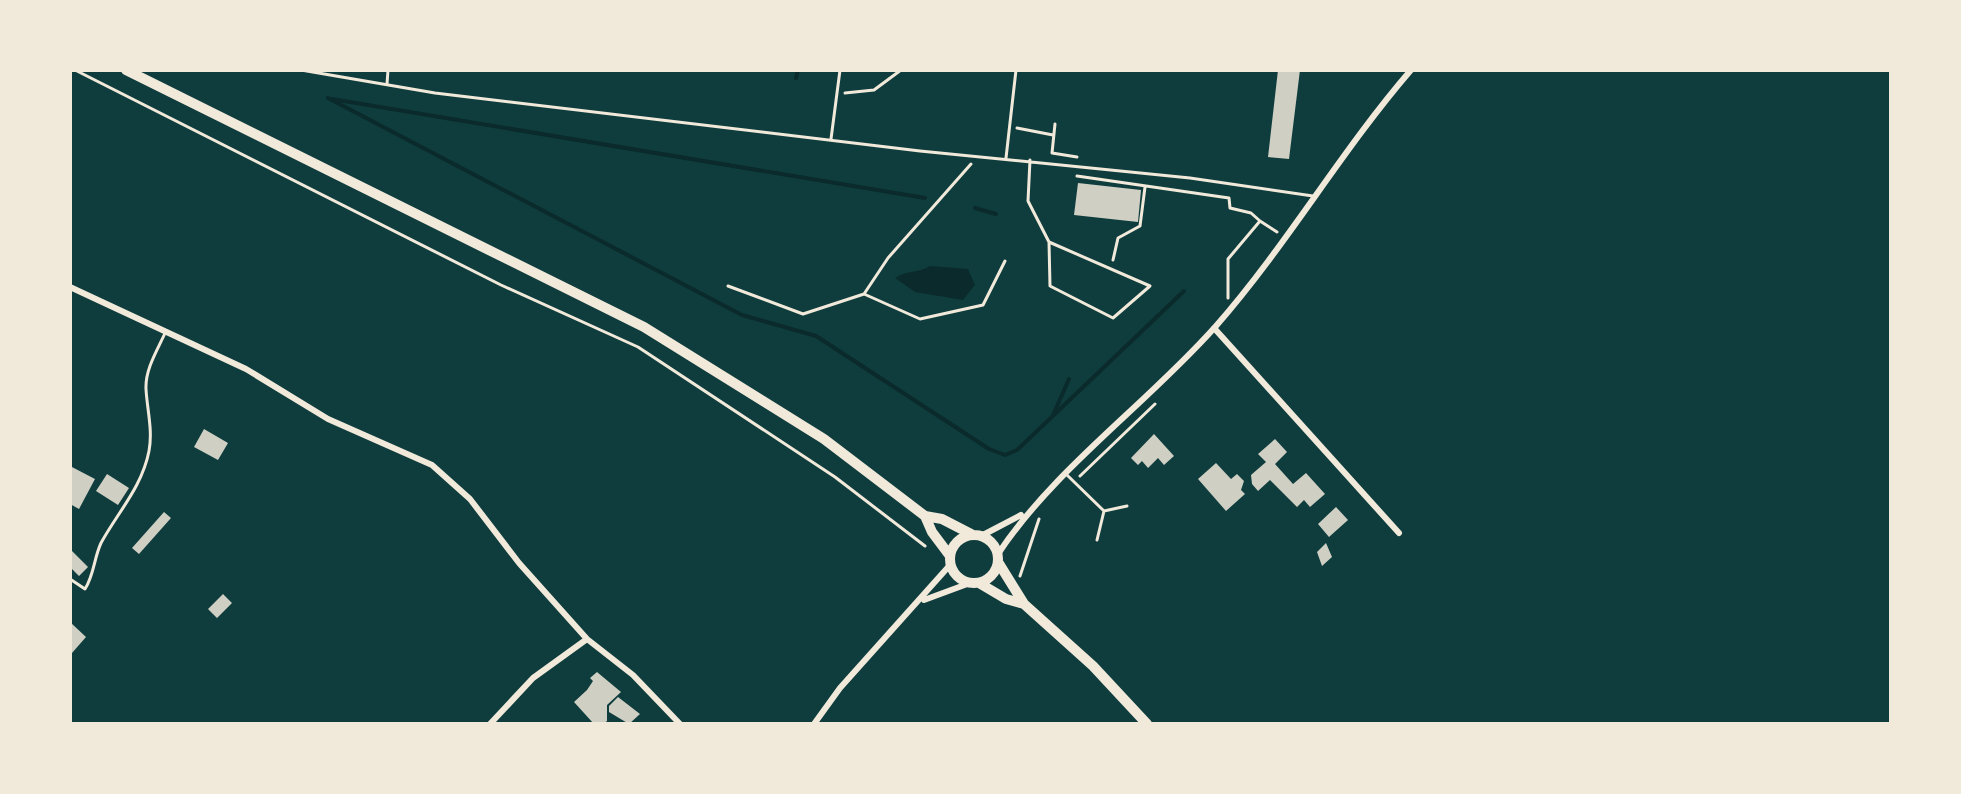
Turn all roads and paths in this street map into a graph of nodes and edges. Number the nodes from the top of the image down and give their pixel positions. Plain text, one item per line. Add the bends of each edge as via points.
1 (75, 70) edge
2 (126, 70) edge
3 (301, 70) edge
4 (388, 70) edge
5 (840, 70) edge
6 (901, 70) edge
7 (956, 70) edge
8 (974, 70) edge
9 (1016, 70) edge
10 (1411, 70) edge
11 (387, 84) junction
12 (837, 94) junction
13 (1055, 124) dead end
14 (1010, 127) junction
15 (1053, 135) junction
16 (831, 139) junction
17 (979, 156) junction
18 (1006, 158) junction
19 (1030, 160) junction
20 (1076, 165) junction
21 (1145, 187) junction
22 (1317, 198) junction
23 (1260, 221) junction
24 (1286, 222) dead end
25 (1049, 242) junction
26 (1005, 261) dead end
27 (1110, 269) junction
28 (728, 286) dead end
29 (70, 287) edge
30 (864, 294) junction
31 (1234, 305) junction
32 (1214, 328) junction
33 (166, 331) junction
34 (1163, 396) dead end
35 (1067, 475) junction
36 (1074, 481) dead end
37 (1127, 506) dead end
38 (1104, 511) junction
39 (1025, 513) junction
40 (1041, 513) dead end
41 (925, 516) junction
42 (1399, 533) dead end
43 (977, 536) junction
44 (1097, 540) dead end
45 (927, 547) dead end
46 (998, 558) junction
47 (950, 560) junction
48 (70, 579) edge
49 (974, 583) junction
50 (1017, 587) junction
51 (921, 601) junction
52 (1024, 604) junction
53 (587, 639) junction
54 (490, 724) edge
55 (680, 724) edge
56 (814, 724) edge
57 (1147, 724) edge

1 - 45 path via 501,285 638,347 835,477
2 - 41 main road via 644,327 824,439
3 - 11 lane
4 - 11 lane
5 - 12 lane
6 - 12 path via 874,90
7 - 8 path
9 - 14 lane
10 - 22 street
11 - 16 lane
12 - 16 lane
13 - 15 path
14 - 15 path
14 - 18 lane
15 - 20 path via 1052,153 1077,156
16 - 17 lane
17 - 18 lane
17 - 30 path via 888,258
18 - 19 lane
19 - 20 lane
19 - 25 lane via 1028,201
20 - 21 path via 1077,178
20 - 22 lane via 1289,190
21 - 23 path via 1229,198 1230,208
21 - 27 path via 1140,226 1118,238
22 - 31 street
23 - 24 path via 1278,232
23 - 31 path via 1228,259 1226,296
25 - 27 lane
25 - 27 lane via 1050,286 1113,318 1150,286
26 - 30 path via 983,305 920,319
28 - 30 path via 803,314
29 - 33 street
31 - 32 street
32 - 35 street
32 - 42 street
33 - 48 lane via 146,387 146,467 100,545 92,579 85,589
33 - 53 street via 246,369 328,419 432,465 470,499
34 - 36 path
35 - 38 lane
35 - 39 street
37 - 38 lane
38 - 44 lane
39 - 43 street
39 - 46 street
40 - 50 path
41 - 43 main road
41 - 47 main road
43 - 46 main road
43 - 47 main road via 957,542
46 - 49 main road via 991,577
46 - 50 main road
47 - 49 main road via 953,572
47 - 51 street
49 - 51 street
49 - 52 main road
50 - 52 main road
51 - 56 street via 840,688
52 - 57 main road
53 - 54 street via 533,678
53 - 55 street via 633,675

